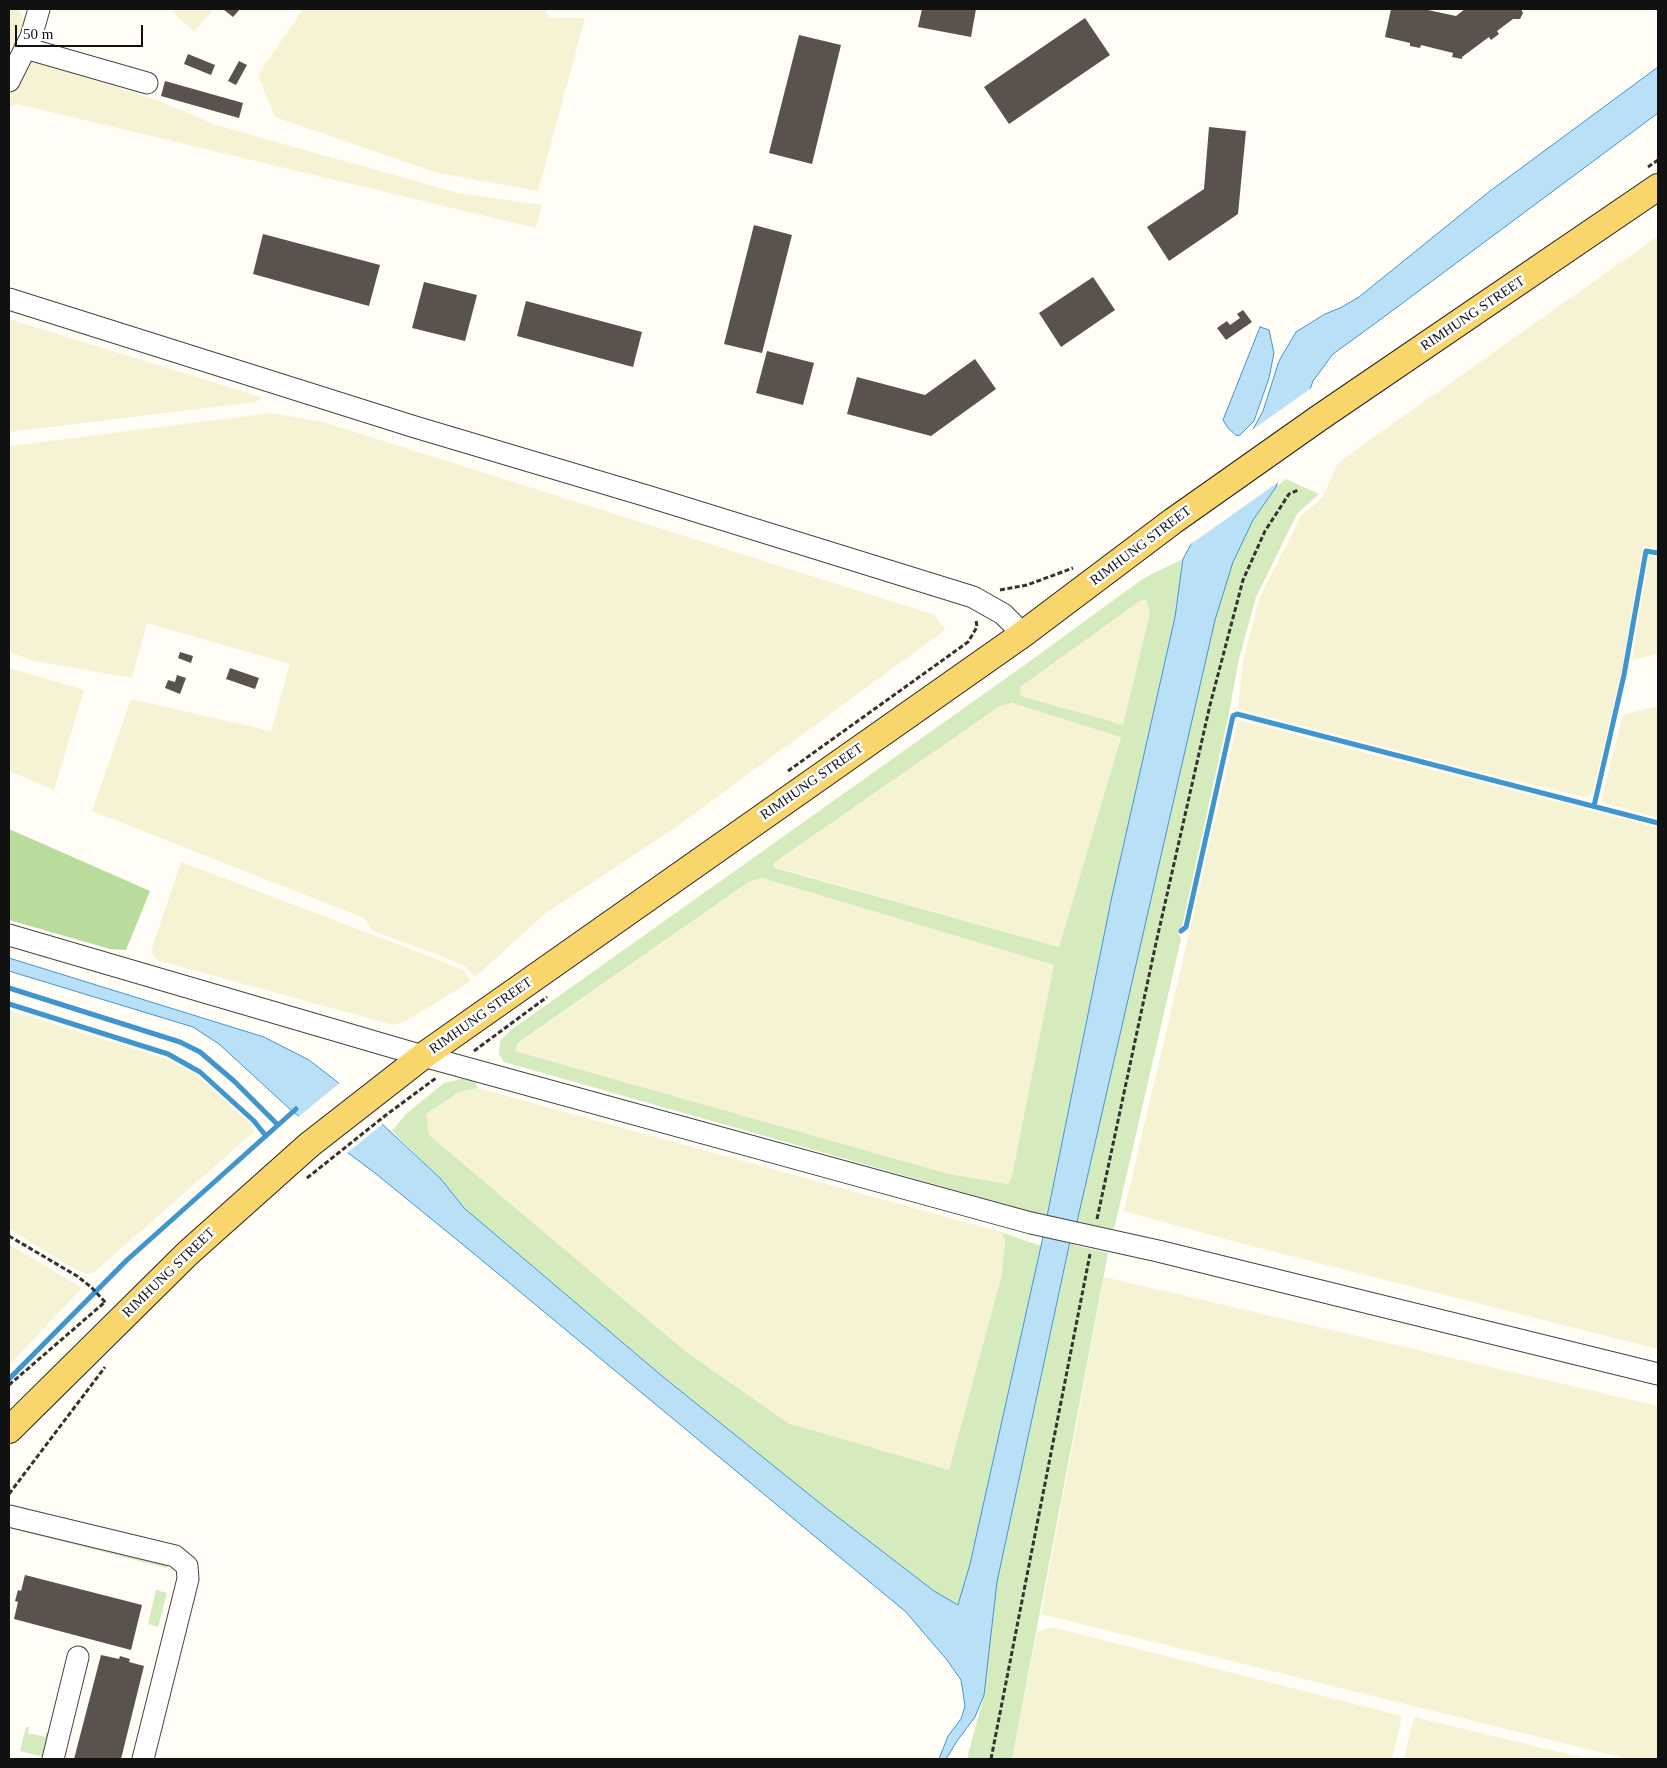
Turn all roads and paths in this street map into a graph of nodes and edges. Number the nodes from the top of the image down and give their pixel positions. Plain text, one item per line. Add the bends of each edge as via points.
1 (42, 13) edge
2 (25, 48) junction
3 (9, 82) edge
4 (147, 83) dead end
5 (1658, 187) edge
6 (9, 299) edge
7 (1298, 490) dead end
8 (1078, 564) dead end
9 (993, 591) dead end
10 (959, 593) junction
11 (1023, 634) junction
12 (781, 776) dead end
13 (9, 935) edge
14 (424, 1056) junction
15 (378, 1106) junction
16 (317, 1155) junction
17 (306, 1179) dead end
18 (1083, 1235) junction
19 (9, 1236) edge
20 (98, 1295) dead end
21 (109, 1362) dead end
22 (1658, 1374) edge
23 (9, 1430) edge
24 (9, 1494) edge
25 (9, 1516) edge
26 (78, 1657) dead end
27 (53, 1759) edge
28 (142, 1759) edge
29 (991, 1759) edge

1 - 2 street
2 - 3 street
2 - 4 street
5 - 11 main road, RIMHUNG STREET via 1319,418 1173,521
6 - 10 street
7 - 18 path via 1288,494 1265,531 1241,590 1210,705
8 - 9 path via 1027,585
10 - 11 street via 1003,614
10 - 12 path via 957,603 969,608 976,619 977,627 968,642
11 - 14 main road, RIMHUNG STREET
13 - 14 street
14 - 15 main road, RIMHUNG STREET
14 - 18 street
15 - 16 main road, RIMHUNG STREET
15 - 16 path
16 - 17 path
16 - 23 main road, RIMHUNG STREET via 188,1253
18 - 22 street
18 - 29 path
19 - 20 path via 77,1276
21 - 24 path
25 - 28 street via 175,1556 187,1566 188,1579
26 - 27 street

